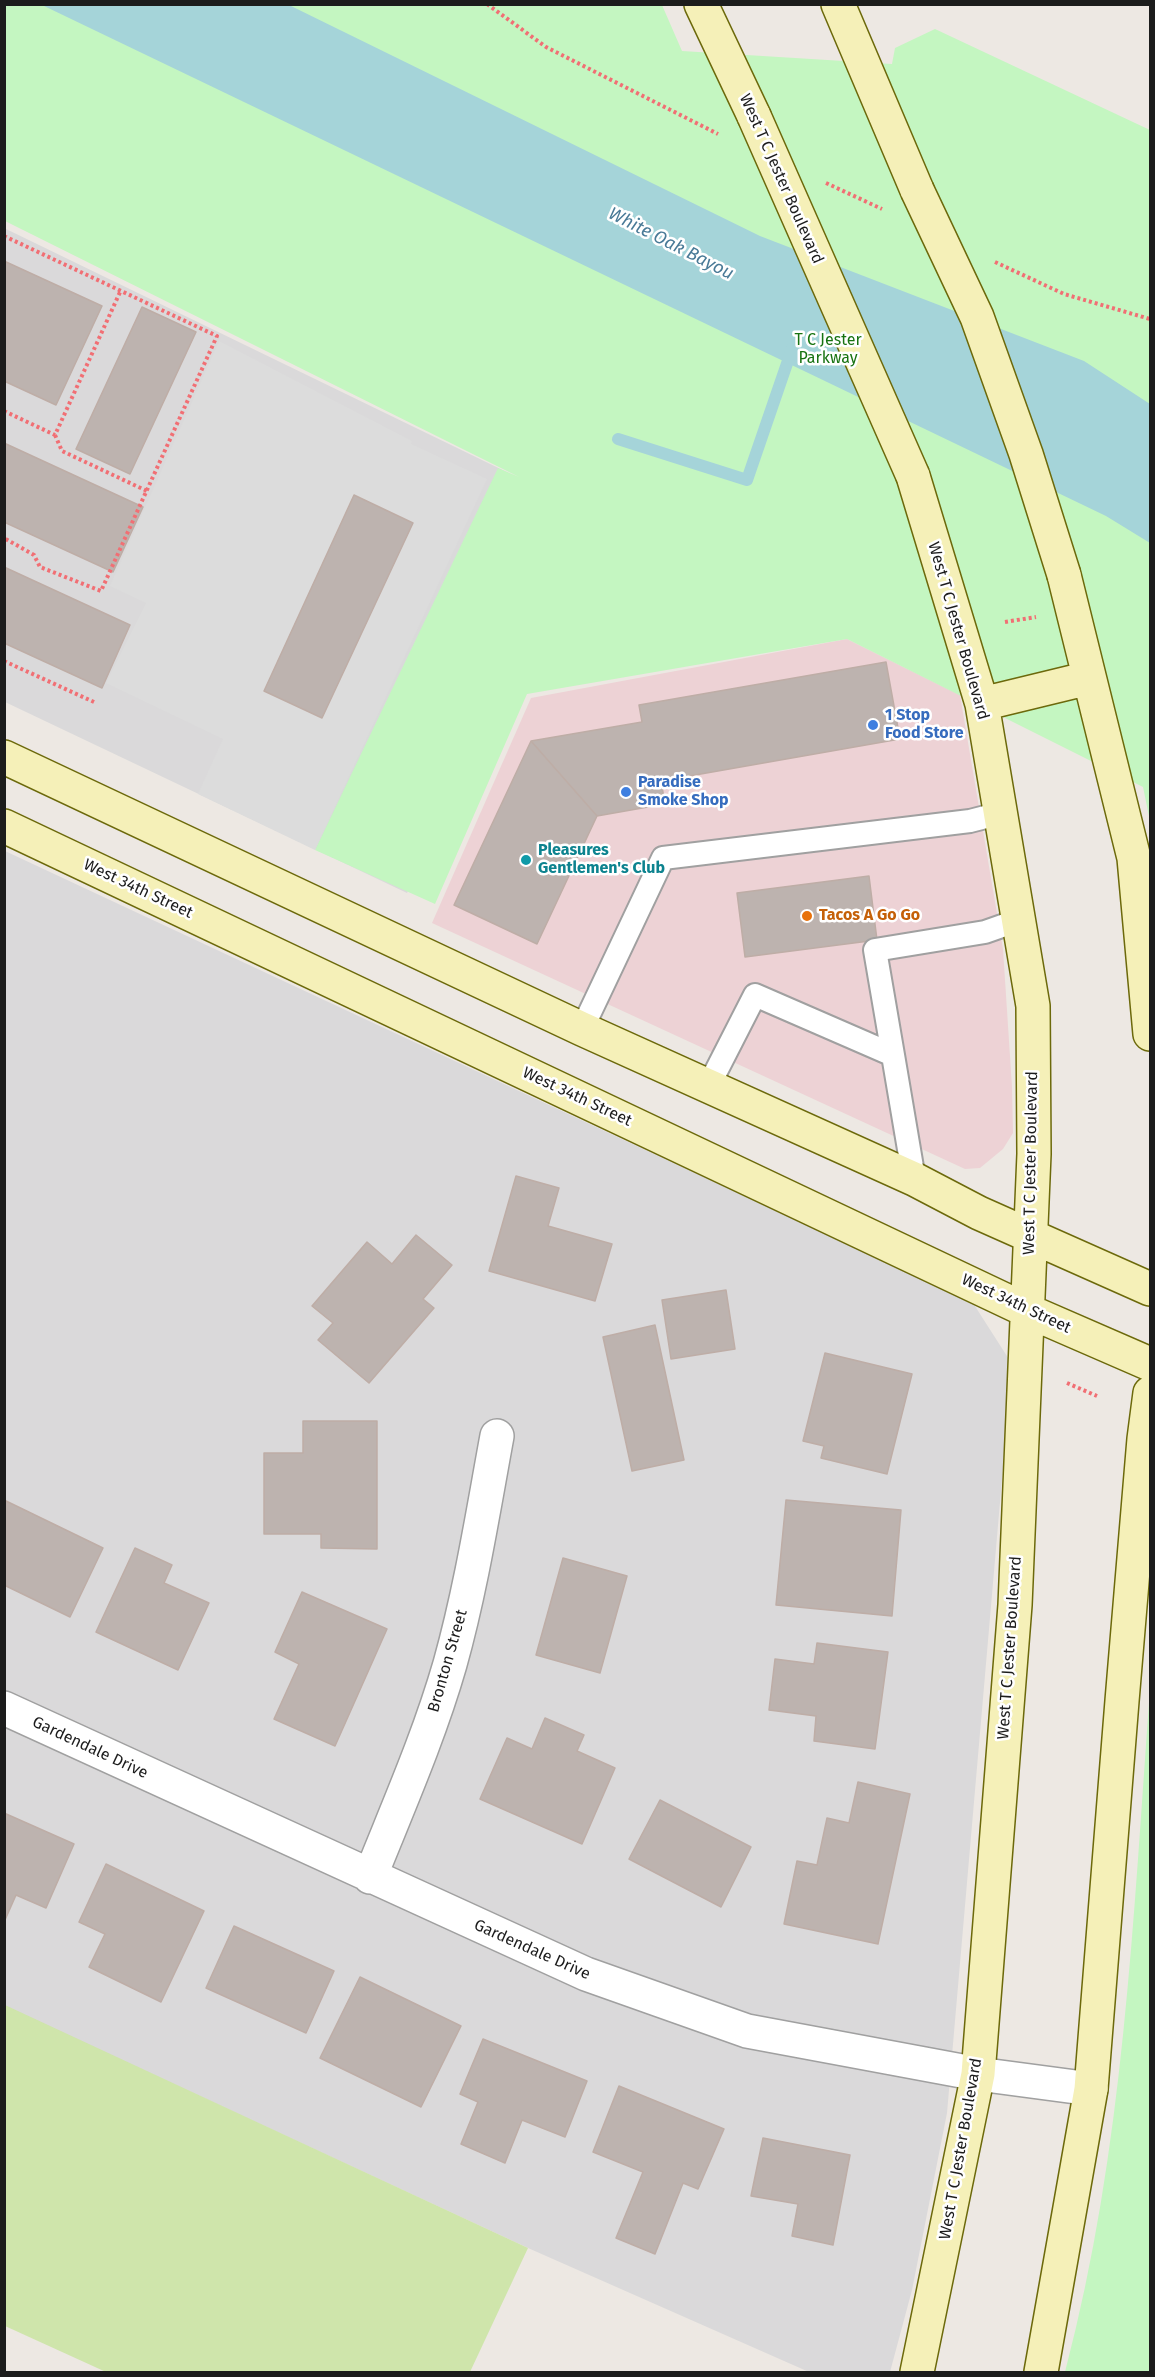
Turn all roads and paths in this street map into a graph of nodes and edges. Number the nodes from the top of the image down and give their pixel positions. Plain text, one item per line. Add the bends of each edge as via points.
1 (701, 4) edge
2 (838, 4) edge
3 (4, 236) edge
4 (121, 290) junction
5 (4, 411) edge
6 (56, 435) junction
7 (147, 491) junction
8 (4, 538) edge
9 (1037, 617) dead end
10 (1005, 622) dead end
11 (4, 661) edge
12 (1089, 678) junction
13 (94, 702) dead end
14 (982, 704) junction
15 (4, 756) edge
16 (1001, 813) junction
17 (4, 826) edge
18 (1019, 920) junction
19 (582, 1029) junction
20 (1150, 1034) edge
21 (893, 1055) junction
22 (708, 1087) junction
23 (914, 1179) junction
24 (1031, 1234) junction
25 (1150, 1289) edge
26 (1028, 1311) junction
27 (1150, 1364) edge
28 (1067, 1383) dead end
29 (1150, 1393) edge
30 (1097, 1396) dead end
31 (497, 1436) dead end
32 (4, 1708) edge
33 (370, 1877) junction
34 (978, 2074) junction
35 (1091, 2089) junction
36 (917, 2373) edge
37 (1041, 2373) edge

1 - 14 main road, West T C Jester Boulevard, bridge via 913,476
2 - 12 main road, bridge via 917,190 977,317 1064,575
3 - 4 path
4 - 6 path
4 - 7 path via 218,336
5 - 6 path
6 - 7 path via 62,451
7 - 8 path via 101,591 40,567 34,555
9 - 10 path
11 - 13 path
12 - 14 main road
12 - 20 main road via 1134,858
14 - 16 main road, West T C Jester Boulevard
15 - 19 main road
16 - 18 main road, West T C Jester Boulevard
16 - 19 lane via 970,821 663,858
17 - 26 main road, West 34th Street
18 - 21 lane via 985,932 875,950
18 - 24 main road, West T C Jester Boulevard via 1033,1006
19 - 22 main road
21 - 22 lane via 755,995
21 - 23 lane
22 - 23 main road
23 - 24 main road via 979,1213
24 - 25 main road
24 - 26 main road, West T C Jester Boulevard
26 - 27 main road, West 34th Street
26 - 34 main road, West T C Jester Boulevard via 1015,1605
28 - 30 path
29 - 35 main road
31 - 33 street, Bronton Street via 450,1664
32 - 33 street, Gardendale Drive
33 - 34 street, Gardendale Drive via 586,1974 747,2031
34 - 35 street, Gardendale Drive
34 - 36 main road, West T C Jester Boulevard
35 - 37 main road

